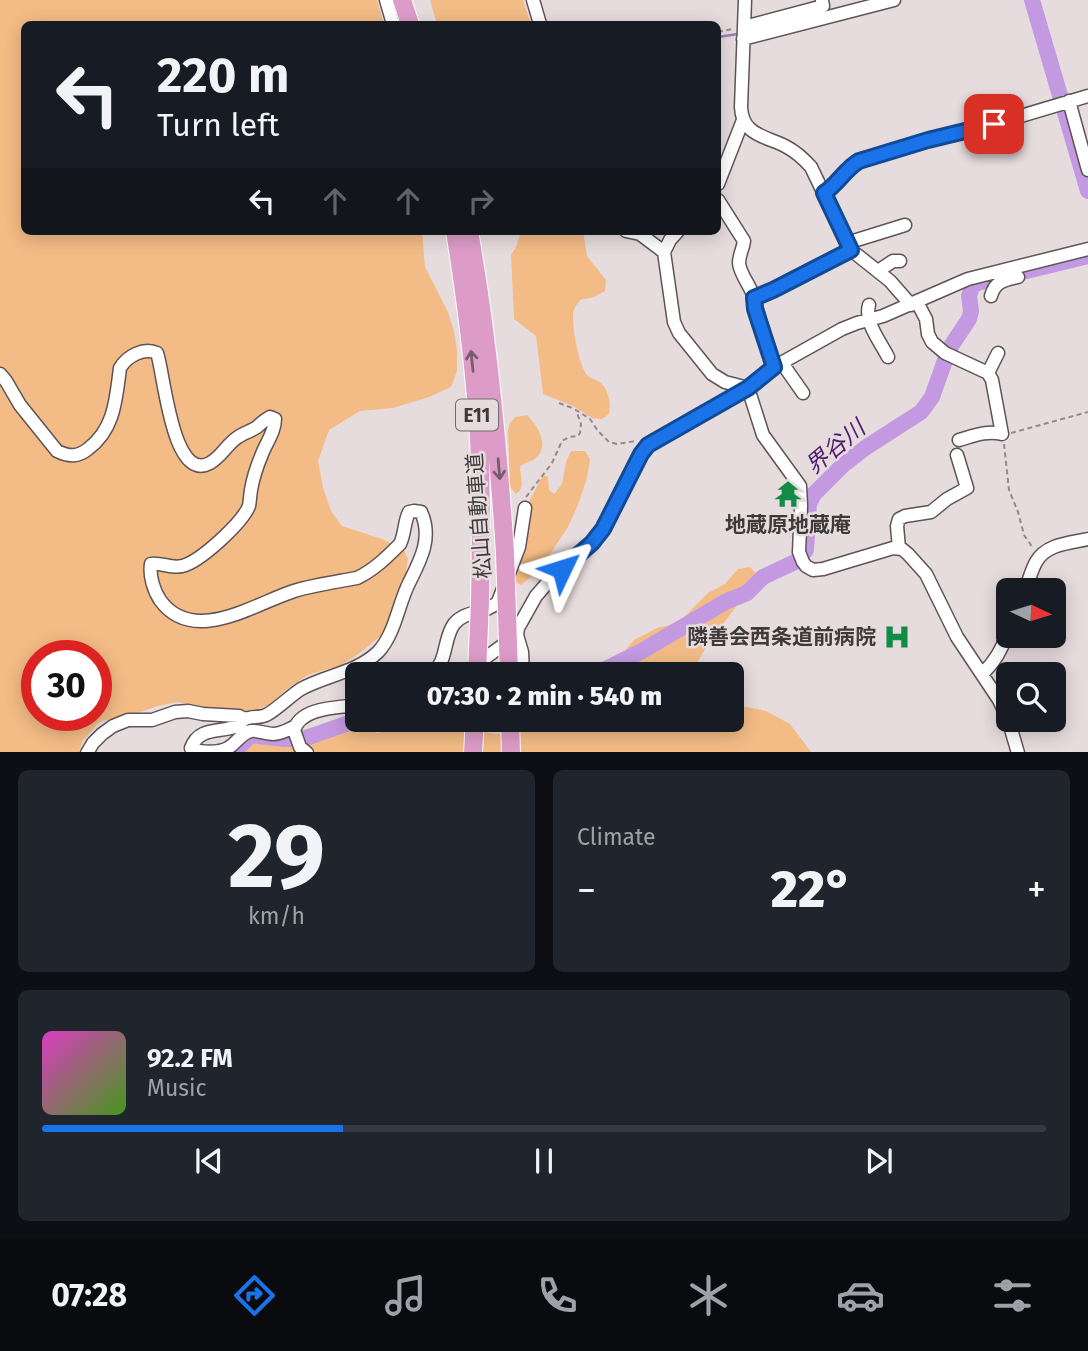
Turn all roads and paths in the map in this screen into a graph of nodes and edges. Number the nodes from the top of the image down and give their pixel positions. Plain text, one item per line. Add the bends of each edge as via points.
1 (386, 0) edge
2 (402, 0) edge
3 (415, 0) edge
4 (533, 0) edge
5 (745, 0) edge
6 (822, 0) edge
7 (894, 0) edge
8 (392, 21) edge
9 (409, 21) edge
10 (421, 21) edge
11 (539, 21) edge
12 (721, 32) edge
13 (744, 33) junction
14 (1088, 96) edge
15 (1065, 102) junction
16 (743, 120) junction
17 (722, 162) edge
18 (1088, 170) edge
19 (824, 193) junction
20 (721, 205) edge
21 (905, 225) dead end
22 (456, 235) edge
23 (470, 235) edge
24 (641, 235) edge
25 (674, 235) edge
26 (849, 247) junction
27 (1088, 249) edge
28 (664, 252) junction
29 (900, 261) dead end
30 (878, 271) junction
31 (1018, 277) dead end
32 (996, 278) junction
33 (991, 296) dead end
34 (754, 298) junction
35 (914, 303) junction
36 (869, 305) dead end
37 (869, 320) junction
38 (998, 353) dead end
39 (888, 356) dead end
40 (778, 365) junction
41 (988, 373) junction
42 (0, 374) edge
43 (748, 388) junction
44 (803, 393) dead end
45 (559, 403) dead end
46 (576, 410) junction
47 (1088, 412) edge
48 (1002, 434) junction
49 (958, 440) dead end
50 (648, 445) junction
51 (957, 455) dead end
52 (525, 508) joint
53 (1088, 539) edge
54 (899, 548) junction
55 (1041, 556) junction
56 (1030, 578) edge
57 (517, 635) junction
58 (1002, 648) edge
59 (441, 662) edge
60 (477, 662) edge
61 (480, 662) edge
62 (509, 662) edge
63 (522, 662) edge
64 (982, 674) junction
65 (996, 695) edge
66 (345, 706) edge
67 (244, 719) junction
68 (294, 728) junction
69 (474, 732) edge
70 (510, 732) edge
71 (1012, 732) edge
72 (303, 750) edge
73 (511, 750) edge
74 (87, 752) edge
75 (473, 752) edge
76 (1018, 752) edge

1 - 8 street
2 - 9 highway
3 - 10 highway
4 - 11 street
5 - 13 street
6 - 13 street via 823,6
7 - 13 street
12 - 13 path
13 - 16 street
14 - 15 street
15 - 18 street
15 - 19 street via 859,161
16 - 17 street
16 - 19 street via 754,133 804,159
19 - 26 street
20 - 34 street via 744,242 740,267
21 - 26 street
60 -> 22 highway, 松山自動車道 / E11, bridge via 479,440
23 -> 62 highway, 松山自動車道 / E11, bridge via 486,335 500,473
24 - 28 street
25 - 28 street
26 - 30 street
26 - 34 street
27 - 32 street
28 - 43 street via 679,333 712,374
29 - 30 street
30 - 35 street
31 - 32 street
32 - 33 street
32 - 35 street via 968,279
34 - 40 street
35 - 37 street
35 - 41 street via 926,319 932,342
36 - 37 street
37 - 39 street
37 - 40 street via 842,329
38 - 41 street
40 - 43 street
40 - 44 street
41 - 48 street
42 - 67 street via 20,405 64,455 81,454 99,440 114,411 122,364 150,350 157,353 169,412 191,463 212,462 239,436 267,418 275,419 246,512 192,562 174,567 151,564 157,596 179,617 220,619 307,587 357,578 400,544 409,512 421,512 426,532 423,554 380,650 353,669 302,689 267,715
43 - 50 street
43 - 54 street via 764,435 800,486 799,552 806,566 823,569
45 - 46 path
46 - 50 path via 609,442 642,441
46 - 52 path via 580,433 562,441 527,496
47 - 48 path
48 - 49 street
48 - 55 path via 1009,490 1026,540
50 - 57 street via 603,529 536,596
51 - 54 street via 967,488 931,512 900,519
52 - 59 street via 519,547 498,601 455,622
53 - 55 street via 1062,544
54 - 64 street via 926,574 957,637
55 - 56 street
57 - 61 street
57 - 63 street
58 - 64 street
64 - 65 street
66 - 68 street via 315,712
67 - 68 street via 238,725 204,734 191,748 219,751 250,731 272,734
67 - 74 street via 188,711 152,720 128,720 102,734
68 - 72 street
69 - 75 highway
70 - 73 highway
71 - 76 street

